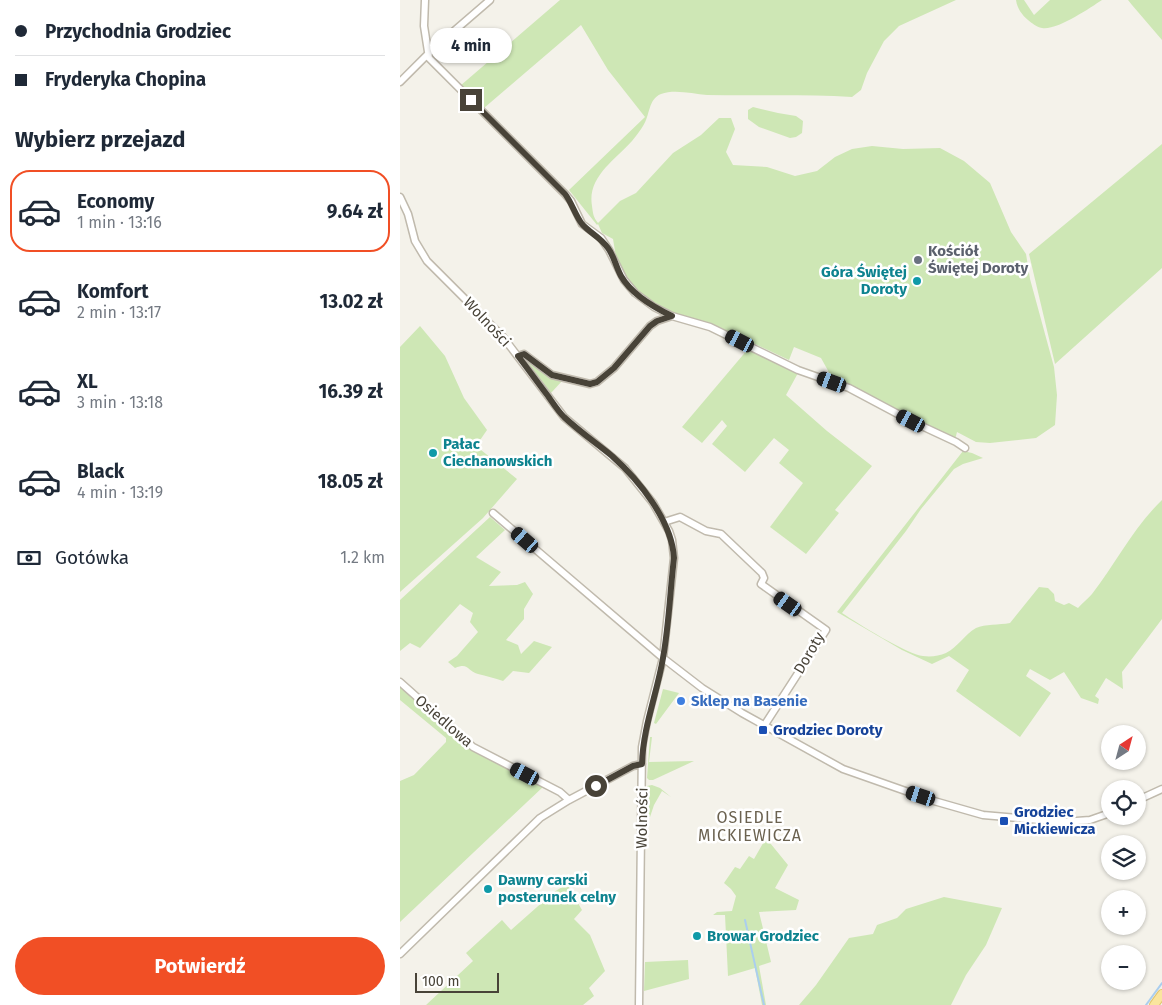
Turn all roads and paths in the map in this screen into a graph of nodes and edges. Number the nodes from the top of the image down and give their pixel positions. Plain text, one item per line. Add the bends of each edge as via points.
1 (425, 0) edge
2 (490, 0) edge
3 (429, 53) junction
4 (400, 82) edge
5 (400, 197) edge
6 (672, 316) junction
7 (518, 356) junction
8 (965, 448) dead end
9 (493, 512) dead end
10 (664, 522) junction
11 (663, 658) junction
12 (400, 682) edge
13 (764, 726) junction
14 (642, 764) junction
15 (1162, 789) edge
16 (1146, 796) edge
17 (569, 800) junction
18 (1101, 816) edge
19 (400, 954) edge
20 (1162, 994) edge
21 (639, 1005) edge
22 (1154, 1005) edge

1 - 3 street via 424,26
2 - 3 street
3 - 4 street
3 - 6 street via 437,66 565,194 582,224 601,238 624,280 635,292
5 - 7 street, Wolności via 415,241 427,261 493,326
6 - 7 street via 650,326 614,368 590,384 552,375 524,354
6 - 8 street via 710,327 798,370 849,388
7 - 10 street, Wolności via 564,417 614,457 637,482
9 - 11 street
10 - 11 street, Wolności via 672,540 674,558
10 - 13 street, Doroty via 680,517 706,531 721,534 762,573 761,584 826,630
11 - 13 street via 713,696
11 - 14 street, Wolności via 647,721
12 - 17 street, Osiedlowa via 473,748 560,792
13 - 18 street via 844,769 974,813 1063,822
14 - 17 street
14 - 21 street, Wolności
15 - 16 street
17 - 19 street via 540,818
20 - 22 main road

